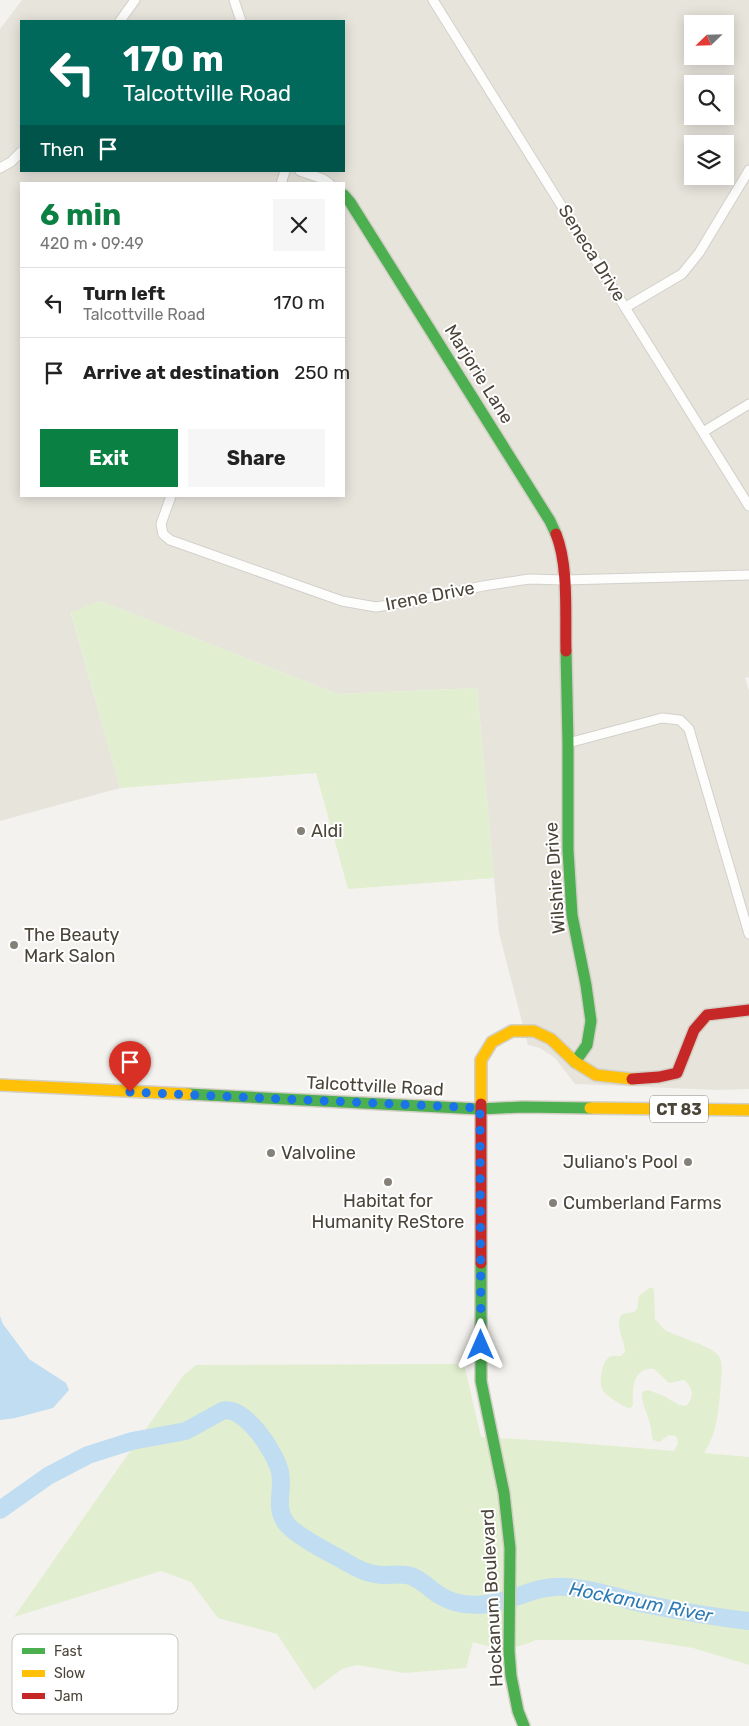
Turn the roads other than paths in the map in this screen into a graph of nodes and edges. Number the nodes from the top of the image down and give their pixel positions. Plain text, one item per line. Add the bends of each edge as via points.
1 (135, 0) edge
2 (234, 0) edge
3 (434, 0) edge
4 (121, 20) edge
5 (241, 20) edge
6 (20, 153) edge
7 (0, 168) edge
8 (749, 170) edge
9 (303, 172) edge
10 (327, 182) edge
11 (345, 196) edge
12 (626, 307) junction
13 (749, 404) edge
14 (703, 432) junction
15 (171, 497) edge
16 (749, 506) edge
17 (749, 575) edge
18 (564, 580) junction
19 (568, 743) junction
20 (749, 934) edge
21 (749, 1010) edge
22 (574, 1062) junction
23 (0, 1085) edge
24 (480, 1108) junction
25 (749, 1110) edge
26 (524, 1726) edge

1 - 4 street
2 - 5 street
3 - 12 street, Seneca Drive
6 - 7 street
8 - 12 street via 700,253 682,274
9 - 10 street
11 - 18 street, Marjorie Lane via 550,522 561,548
12 - 14 street, Seneca Drive
13 - 14 street
14 - 16 street, Seneca Drive
15 - 18 street, Irene Drive via 161,524 163,534 170,540 360,605 394,604 529,579
17 - 18 street, Irene Drive
18 - 19 street, Wilshire Drive
19 - 20 street via 662,718 680,720 688,729
19 - 22 street, Wilshire Drive via 572,916 591,1021 588,1045
21 - 22 street via 707,1015 694,1030 677,1073 627,1079 596,1075
22 - 24 street via 551,1039 534,1031 512,1031 492,1042 481,1060
23 - 24 street, Talcottville Road / CT 83
24 - 25 street, Talcottville Road / CT 83
24 - 26 street, Hockanum Boulevard via 481,1381 504,1493 510,1548 511,1676

